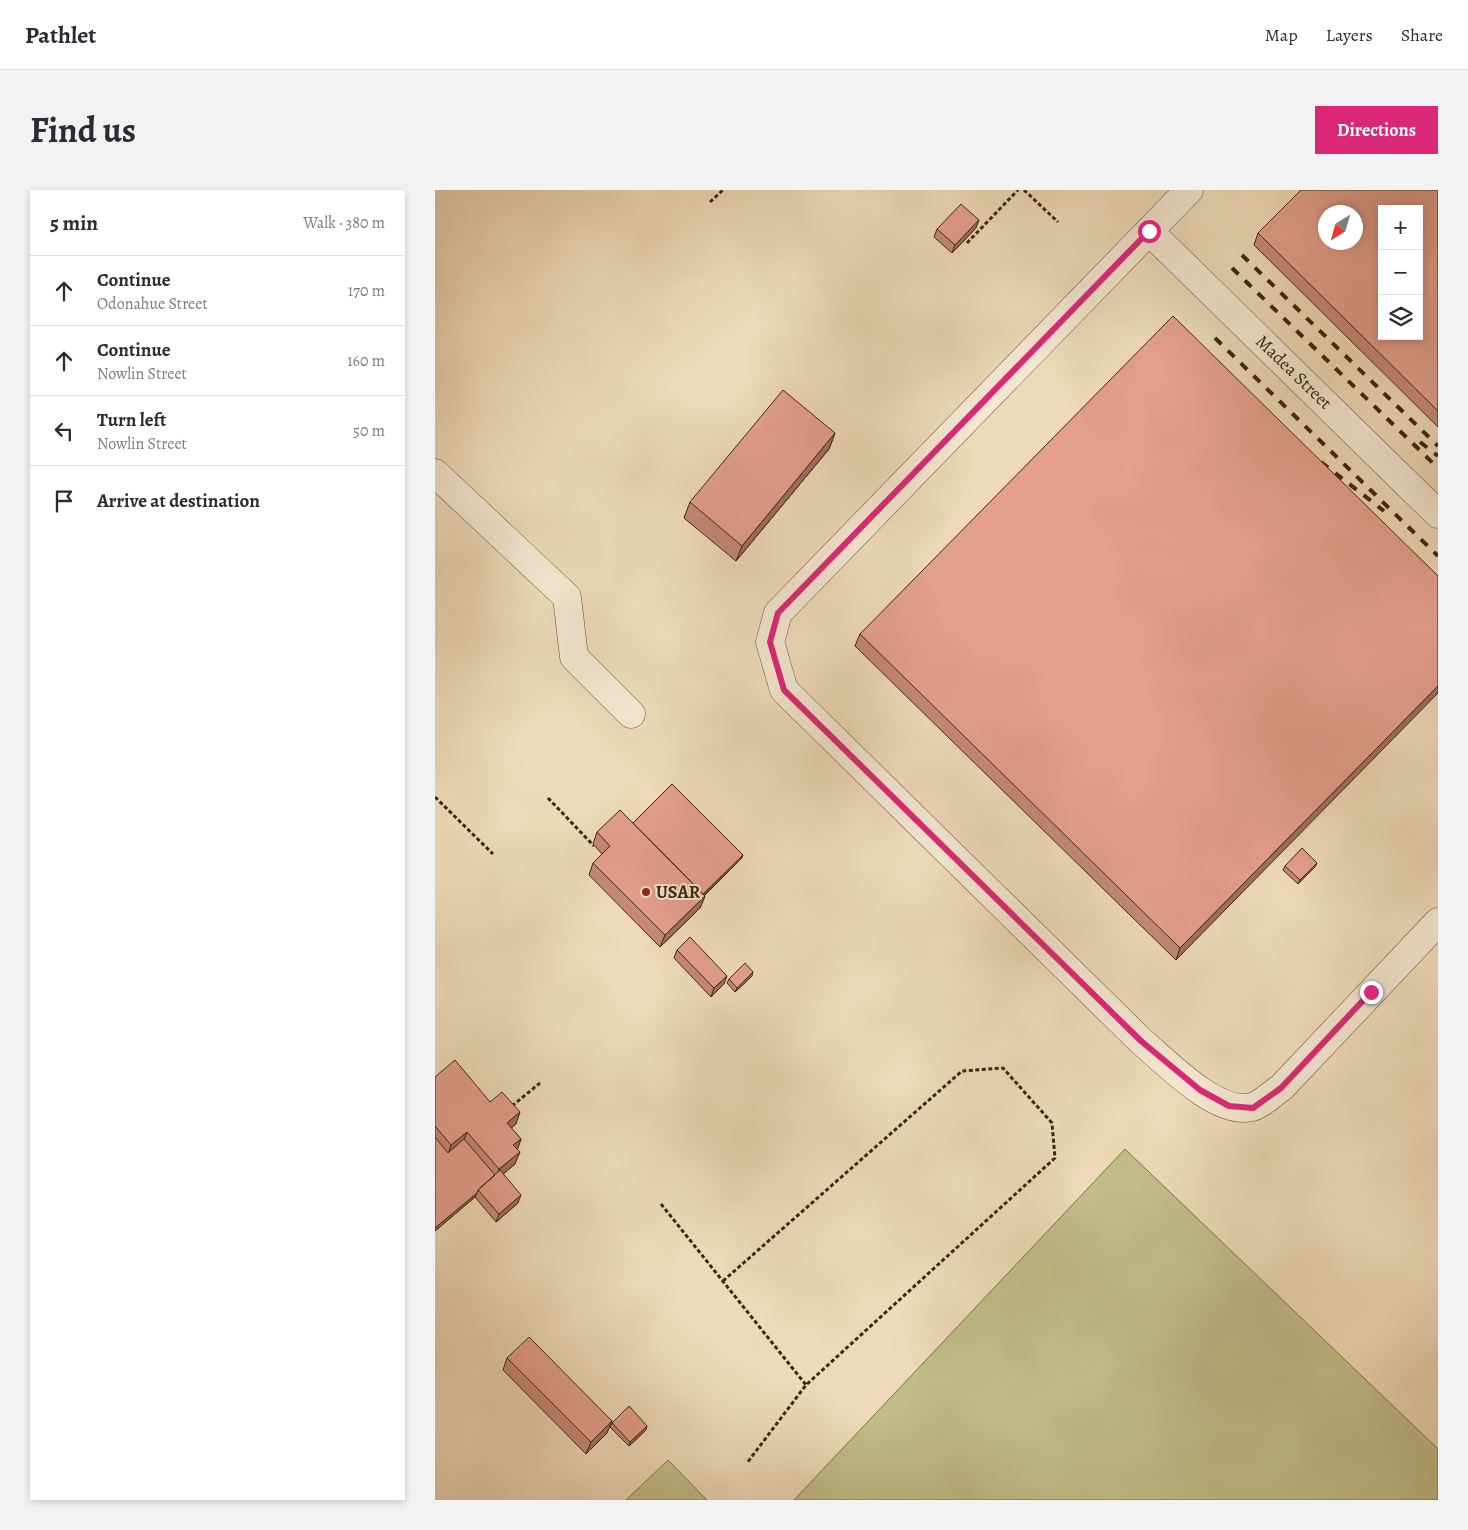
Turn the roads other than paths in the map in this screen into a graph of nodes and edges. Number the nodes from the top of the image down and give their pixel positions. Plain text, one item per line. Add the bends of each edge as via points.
1 (1189, 190) edge
2 (1149, 231) junction
3 (435, 473) edge
4 (1438, 514) edge
5 (631, 714) dead end
6 (1438, 922) edge

1 - 2 street
2 - 4 street, Madea Street
2 - 6 street via 778,613 770,642 784,690 1141,1041 1200,1090 1229,1106 1253,1108 1281,1088
3 - 5 street via 567,597 574,657

